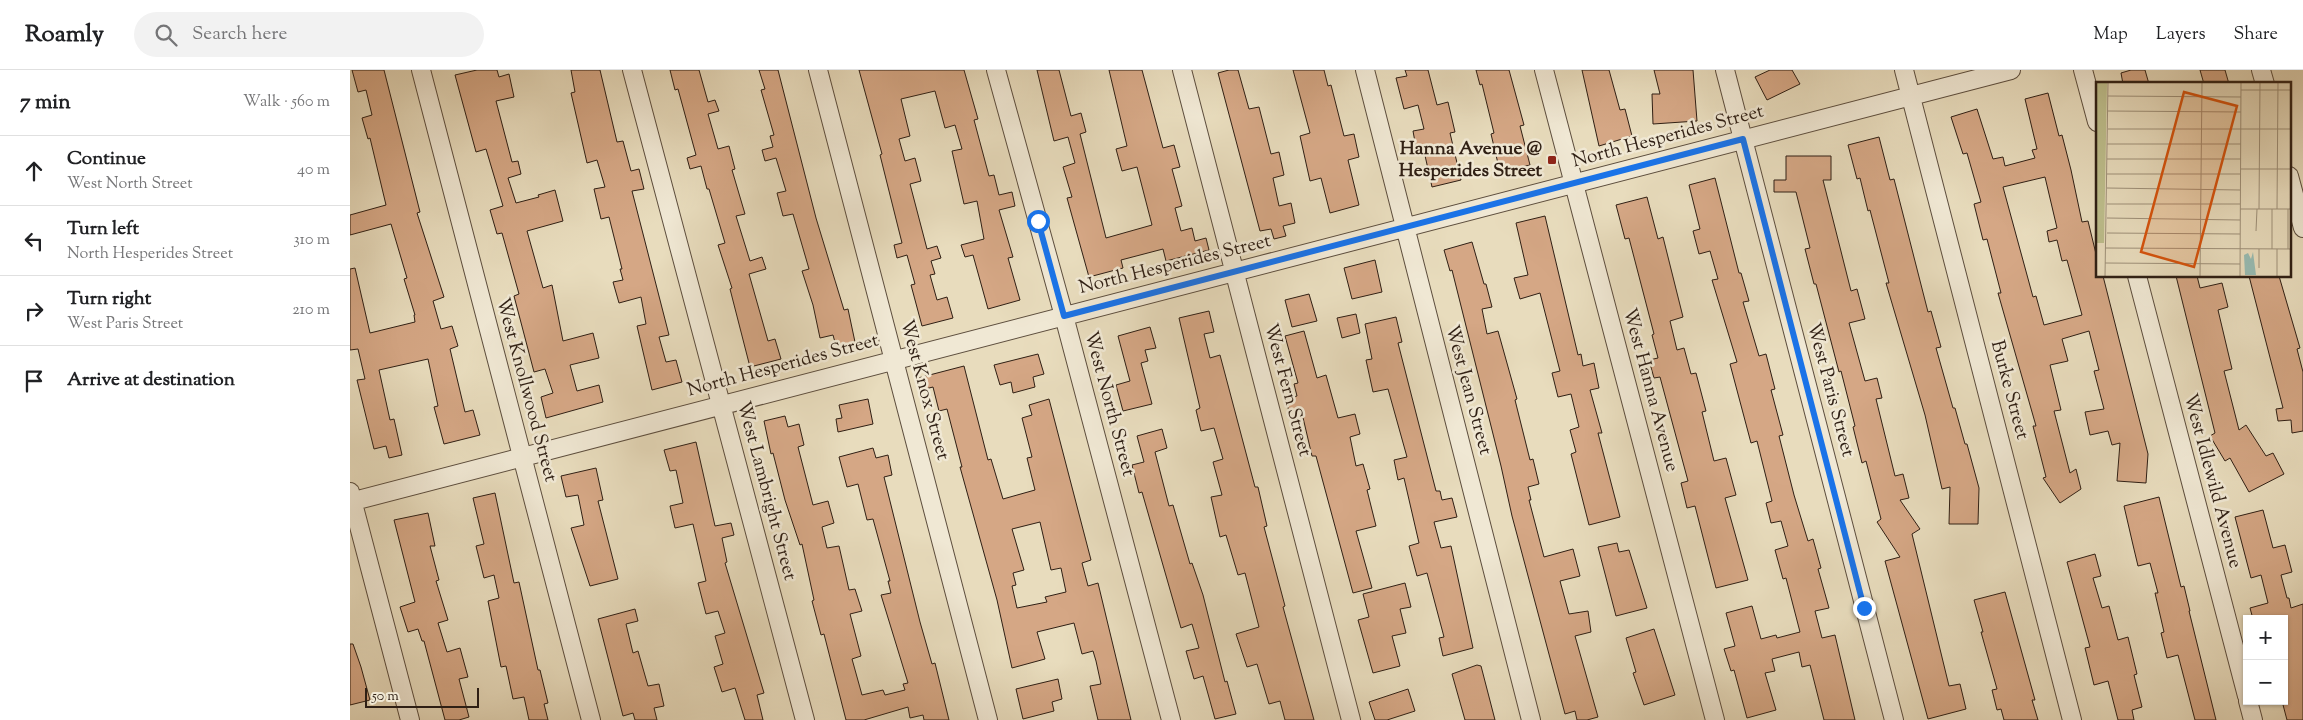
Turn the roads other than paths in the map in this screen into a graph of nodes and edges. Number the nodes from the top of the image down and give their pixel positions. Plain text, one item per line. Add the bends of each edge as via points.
1 (421, 70) edge
2 (632, 70) edge
3 (818, 70) edge
4 (996, 70) edge
5 (1182, 70) edge
6 (1365, 70) edge
7 (1544, 70) edge
8 (1725, 70) edge
9 (1904, 70) edge
10 (2011, 70) edge
11 (2083, 70) edge
12 (1911, 96) junction
13 (2096, 118) edge
14 (1743, 139) junction
15 (2290, 180) edge
16 (1574, 184) junction
17 (1404, 227) junction
18 (2303, 228) edge
19 (1234, 272) junction
20 (2138, 278) edge
21 (1064, 316) junction
22 (894, 359) junction
23 (721, 404) junction
24 (522, 457) junction
25 (351, 498) edge
26 (2243, 681) edge
27 (2249, 705) edge
28 (410, 720) edge
29 (591, 720) edge
30 (805, 720) edge
31 (988, 720) edge
32 (1171, 720) edge
33 (1351, 720) edge
34 (1531, 720) edge
35 (1715, 720) edge
36 (1894, 720) edge
37 (2072, 720) edge
38 (2253, 720) edge

1 - 24 street, West Knollwood Street
2 - 23 street, West Lambright Street
3 - 22 street, West Knox Street
4 - 21 street, West North Street
5 - 19 street, West Fern Street
6 - 17 street, West Jean Street
7 - 16 street, West Hanna Avenue
8 - 14 street, West Paris Street
9 - 12 street, Burke Street
10 - 12 street, North Hesperides Street
11 - 13 street
12 - 14 street, North Hesperides Street
12 - 37 street, Burke Street
14 - 16 street, North Hesperides Street
14 - 36 street, West Paris Street
15 - 18 street
16 - 17 street, North Hesperides Street
16 - 35 street, West Hanna Avenue
17 - 19 street, North Hesperides Street
17 - 34 street, West Jean Street
19 - 21 street, North Hesperides Street
19 - 33 street, West Fern Street
20 - 26 street, West Idlewild Avenue
21 - 22 street, North Hesperides Street
21 - 32 street, West North Street
22 - 23 street, North Hesperides Street
22 - 31 street, West Knox Street
23 - 24 street, North Hesperides Street
23 - 30 street, West Lambright Street
24 - 25 street, North Hesperides Street
24 - 29 street, West Knollwood Street
25 - 28 street
27 - 38 street

